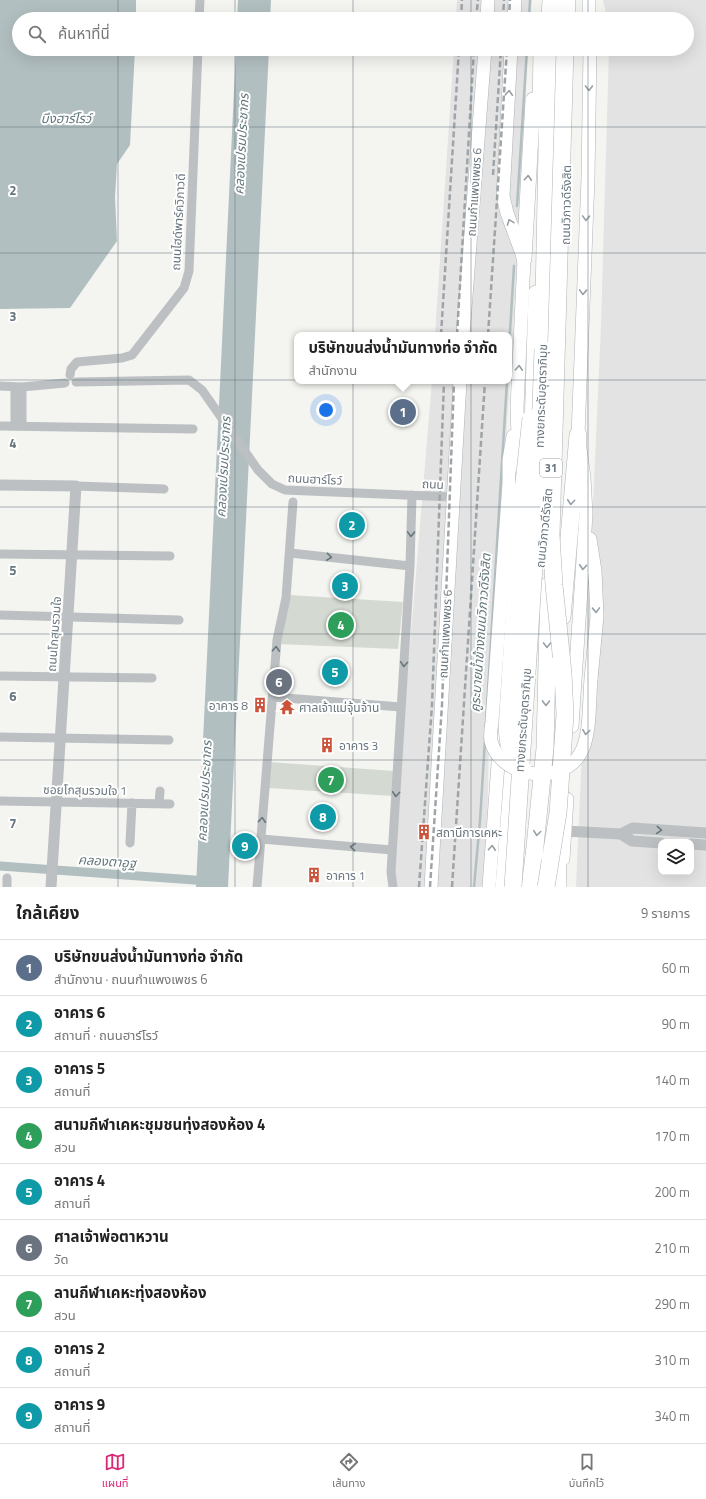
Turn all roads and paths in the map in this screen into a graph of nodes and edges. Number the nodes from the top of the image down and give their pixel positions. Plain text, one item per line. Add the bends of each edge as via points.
1 (200, 0) edge
2 (488, 0) edge
3 (515, 0) edge
4 (544, 0) edge
5 (551, 0) edge
6 (567, 0) edge
7 (575, 0) edge
8 (589, 0) edge
9 (199, 12) edge
10 (487, 12) edge
11 (514, 12) edge
12 (543, 12) edge
13 (550, 12) edge
14 (566, 12) edge
15 (574, 12) edge
16 (589, 12) edge
17 (198, 56) edge
18 (484, 56) edge
19 (512, 56) edge
20 (541, 56) edge
21 (549, 56) edge
22 (566, 56) edge
23 (573, 56) edge
24 (590, 56) edge
25 (539, 78) junction
26 (524, 259) junction
27 (463, 332) edge
28 (543, 349) junction
29 (70, 380) junction
30 (460, 384) edge
31 (0, 386) edge
32 (19, 387) junction
33 (517, 407) junction
34 (0, 426) edge
35 (19, 426) junction
36 (193, 429) dead end
37 (578, 436) junction
38 (0, 486) edge
39 (76, 486) junction
40 (164, 489) dead end
41 (412, 495) junction
42 (453, 497) junction
43 (293, 502) dead end
44 (586, 514) junction
45 (551, 535) junction
46 (290, 553) junction
47 (0, 554) edge
48 (72, 555) junction
49 (170, 556) dead end
50 (410, 566) junction
51 (0, 615) edge
52 (68, 616) junction
53 (179, 620) dead end
54 (0, 676) edge
55 (64, 677) junction
56 (152, 678) dead end
57 (273, 698) junction
58 (401, 707) junction
59 (0, 737) edge
60 (60, 738) junction
61 (169, 740) dead end
62 (528, 772) junction
63 (160, 791) dead end
64 (0, 801) edge
65 (56, 801) junction
66 (132, 803) junction
67 (159, 803) junction
68 (170, 804) dead end
69 (565, 831) junction
70 (622, 834) junction
71 (706, 834) edge
72 (261, 839) junction
73 (658, 843) edge
74 (130, 844) dead end
75 (694, 844) edge
76 (706, 845) edge
77 (392, 850) junction
78 (51, 882) edge
79 (257, 887) edge
80 (393, 887) edge
81 (431, 887) edge
82 (490, 887) edge
83 (503, 887) edge
84 (513, 887) edge
85 (521, 887) edge
86 (530, 887) edge
87 (546, 887) edge
88 (558, 887) edge
89 (562, 887) edge

1 - 9 street
2 - 10 main road
3 - 11 main road
4 - 12 highway
5 - 13 highway
6 - 14 highway
7 - 15 highway
8 - 16 main road
17 - 29 street, ถนนไฮด์พาร์ควิภาวดี via 189,271 184,288 132,355 77,362 71,369
18 - 27 main road, ถนนกำแพงเพชร 6
26 -> 19 main road via 503,196
20 - 25 highway, ถนนวิภาวดีรังสิต / 31
21 - 28 highway, ทางยกระดับอุตราภิมุข / 31
22 - 45 highway, ทางยกระดับอุตราภิมุข / 31, bridge
23 - 85 highway, ถนนวิภาวดีรังสิต / 31 via 563,360 540,566
24 -> 37 main road, ถนนวิภาวดีรังสิต
26 -> 25 highway, 31 via 530,132 533,98
25 - 83 highway, ถนนวิภาวดีรังสิต / 31 via 540,142 532,438 517,713
33 -> 26 main road, 31
28 - 62 highway, bridge via 525,466 507,729 509,745
28 - 84 highway, ทางยกระดับอุตราภิมุข / 31, bridge via 537,519
29 - 32 street, ถนนฮาร์โรว์
29 - 41 street, ถนนฮาร์โรว์ via 189,380 202,390 258,470 272,484 285,490
30 - 42 main road, ถนนกำแพงเพชร 6
31 - 32 street, ถนนฮาร์โรว์
32 - 35 street
33 - 62 main road, bridge via 509,460 491,740 505,762
82 -> 33 main road, 31 via 520,458
34 - 35 street
35 - 36 street
37 - 44 main road, ถนนวิภาวดีรังสิต
37 -> 88 highway via 563,601 556,755
38 - 39 street
39 - 40 street
39 - 48 street, ถนนโกสุมรวมใจ
41 - 42 street, ถนน
41 -> 50 street
42 - 81 main road, ถนนกำแพงเพชร 6
43 - 46 street
44 -> 62 main road, bridge via 595,571 597,616 585,744 580,755 569,766 555,773
44 -> 69 main road, ถนนวิภาวดีรังสิต
45 -> 86 highway, ทางยกระดับอุตราภิมุข / 31, bridge via 545,748
45 - 87 highway, ทางยกระดับอุตราภิมุข, bridge via 565,715 558,813
46 -> 50 street
57 -> 46 street via 277,640 285,607
47 - 48 street
48 - 49 street
48 - 52 street, ถนนโกสุมรวมใจ
50 -> 58 street
51 - 52 street
52 - 53 street
52 - 55 street, ถนนโกสุมรวมใจ
54 - 55 street
55 - 56 street
55 - 60 street, ถนนโกสุมรวมใจ
57 - 58 street
72 -> 57 street via 266,754
58 -> 77 street
59 - 60 street
60 - 61 street
60 - 65 street, ถนนโกสุมรวมใจ
63 - 67 street
64 - 65 street, ซอยโกสุมรวมใจ 1
65 - 66 street, ซอยโกสุมรวมใจ 1
65 - 78 street, ถนนโกสุมรวมใจ
66 - 67 street, ซอยโกสุมรวมใจ 1
66 - 74 street
67 - 68 street, ซอยโกสุมรวมใจ 1
69 - 70 street
69 - 89 main road, ถนนวิภาวดีรังสิต
70 -> 71 street via 633,828
70 - 73 street via 632,841
77 -> 72 street
72 - 79 street
75 - 76 street
77 - 80 street

